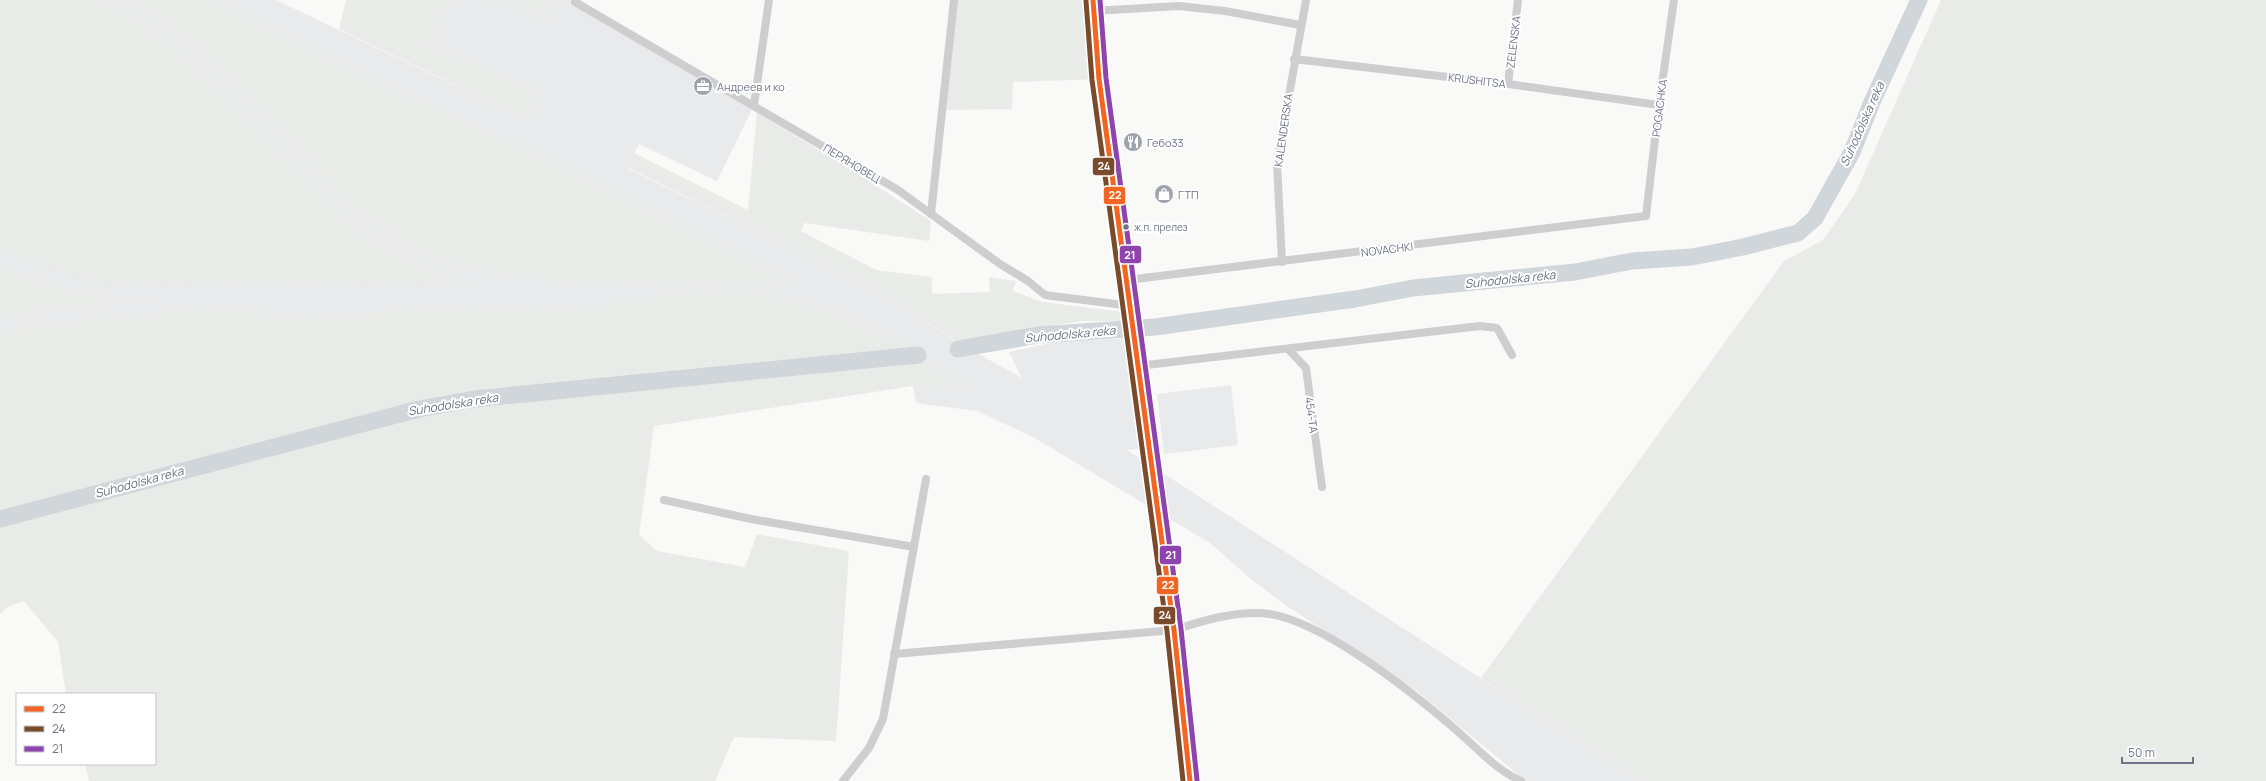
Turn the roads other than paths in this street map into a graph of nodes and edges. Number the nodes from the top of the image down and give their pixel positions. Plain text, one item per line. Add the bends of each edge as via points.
1 (769, 0) edge
2 (954, 0) edge
3 (1093, 0) edge
4 (1306, 0) edge
5 (1518, 0) edge
6 (1674, 0) edge
7 (575, 1) edge
8 (1093, 11) junction
9 (1300, 25) junction
10 (1294, 59) junction
11 (1508, 84) junction
12 (754, 105) junction
13 (1659, 105) junction
14 (931, 214) junction
15 (1646, 216) joint
16 (1282, 262) junction
17 (1127, 280) junction
18 (1131, 308) junction
19 (1288, 349) junction
20 (1512, 354) dead end
21 (1138, 366) junction
22 (926, 479) dead end
23 (1322, 487) dead end
24 (664, 500) dead end
25 (914, 547) junction
26 (1174, 630) junction
27 (894, 654) junction
28 (843, 781) edge
29 (1190, 781) edge
30 (1521, 781) edge

1 - 12 street
2 - 14 street
3 - 8 street
4 - 9 street, KALENDERSKA
5 - 11 street, ZELENSKA
6 - 13 street, POGACHKA
7 - 12 street, ПЕРЯНОВЕЦ
8 - 9 street via 1179,6 1225,11
8 - 17 street via 1099,79
9 - 10 street, KALENDERSKA
10 - 11 street, KRUSHITSA
10 - 16 street, KALENDERSKA via 1277,163
11 - 13 street, KRUSHITSA
12 - 14 street, ПЕРЯНОВЕЦ via 898,190
13 - 15 street, POGACHKA
14 - 18 street, ПЕРЯНОВЕЦ via 1000,264 1028,280 1045,295
15 - 16 street, NOVACHKI
16 - 17 street, NOVACHKI
17 - 18 street
18 - 21 street
19 - 20 street via 1480,326 1497,328
19 - 21 street
19 - 23 street, 454-ТА via 1306,368
21 - 26 street
22 - 25 street
24 - 25 street via 751,519
25 - 27 street
26 - 27 street
26 - 29 street
26 - 30 street via 1213,618 1260,613 1289,618 1324,635 1379,669 1454,728 1509,776
27 - 28 street via 883,719 869,748

